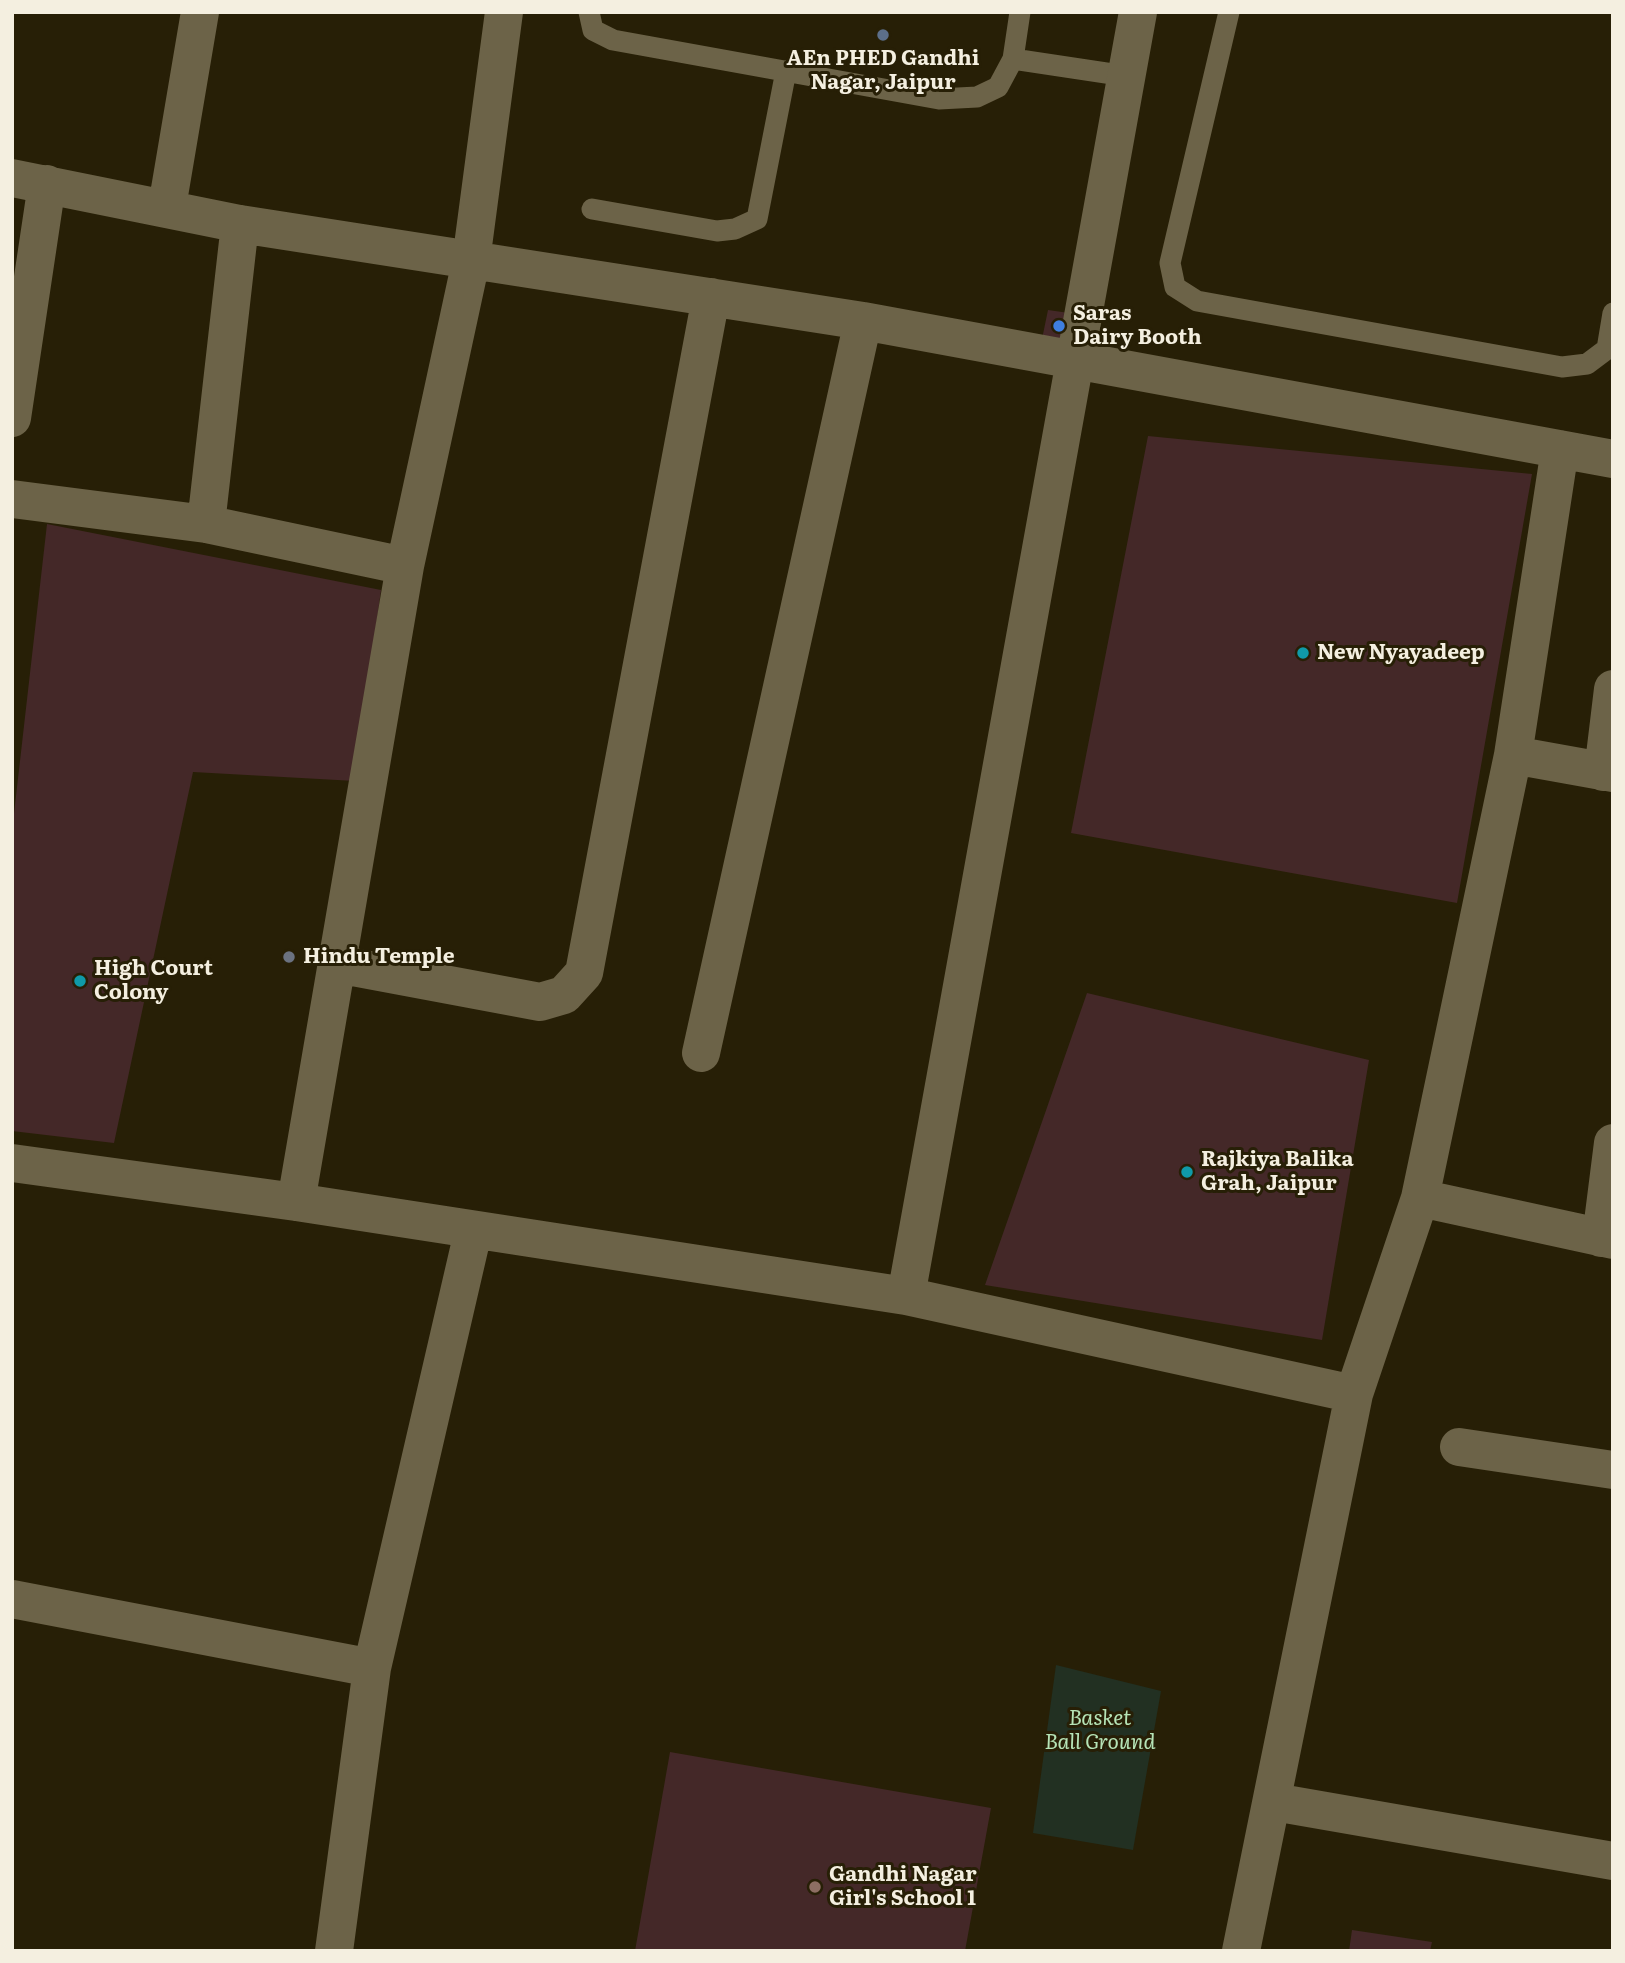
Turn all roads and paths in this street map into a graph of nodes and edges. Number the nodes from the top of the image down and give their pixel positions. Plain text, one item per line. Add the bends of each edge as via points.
1 (200, 12) edge
2 (503, 12) edge
3 (589, 12) edge
4 (1020, 12) edge
5 (1138, 12) edge
6 (1229, 12) edge
7 (1013, 59) junction
8 (786, 71) junction
9 (1126, 76) junction
10 (30, 181) edge
11 (167, 207) junction
12 (592, 209) dead end
13 (240, 224) junction
14 (471, 261) junction
15 (710, 297) junction
16 (1613, 313) edge
17 (863, 321) junction
18 (1075, 359) junction
19 (12, 418) edge
20 (1560, 449) junction
21 (1613, 458) edge
22 (12, 499) edge
23 (206, 524) junction
24 (405, 566) junction
25 (1613, 689) edge
26 (1513, 755) junction
27 (1608, 772) edge
28 (337, 964) junction
29 (701, 1053) dead end
30 (1613, 1143) edge
31 (12, 1163) edge
32 (1420, 1198) junction
33 (296, 1202) junction
34 (473, 1232) junction
35 (1607, 1239) edge
36 (906, 1297) junction
37 (1354, 1394) junction
38 (1459, 1447) dead end
39 (1613, 1470) edge
40 (12, 1599) edge
41 (372, 1668) junction
42 (1274, 1802) junction
43 (1613, 1860) edge
44 (334, 1951) edge
45 (1241, 1951) edge

1 - 11 street
2 - 14 street
3 - 8 lane via 593,30 613,40
4 - 7 lane
5 - 9 street
6 - 16 lane via 1170,263 1175,287 1197,301 1562,367 1587,364 1606,349
7 - 8 lane via 998,87 977,97 939,99
7 - 9 lane
8 - 12 lane via 757,219 717,231
9 - 18 street
10 - 11 street
10 - 19 street
11 - 13 street
13 - 14 street
13 - 23 street
14 - 15 street
14 - 24 street
15 - 17 street
15 - 28 street via 584,973 564,995 540,1002
17 - 18 street
17 - 29 street
18 - 20 street
18 - 36 street
20 - 21 street
20 - 26 street
22 - 23 street
23 - 24 street
24 - 28 street
25 - 27 street
26 - 27 street
26 - 32 street
28 - 33 street
30 - 35 street
31 - 33 street
32 - 35 street
32 - 37 street
33 - 34 street
34 - 36 street
34 - 41 street
36 - 37 street
37 - 42 street
38 - 39 street
40 - 41 street
41 - 44 street
42 - 43 street
42 - 45 street

